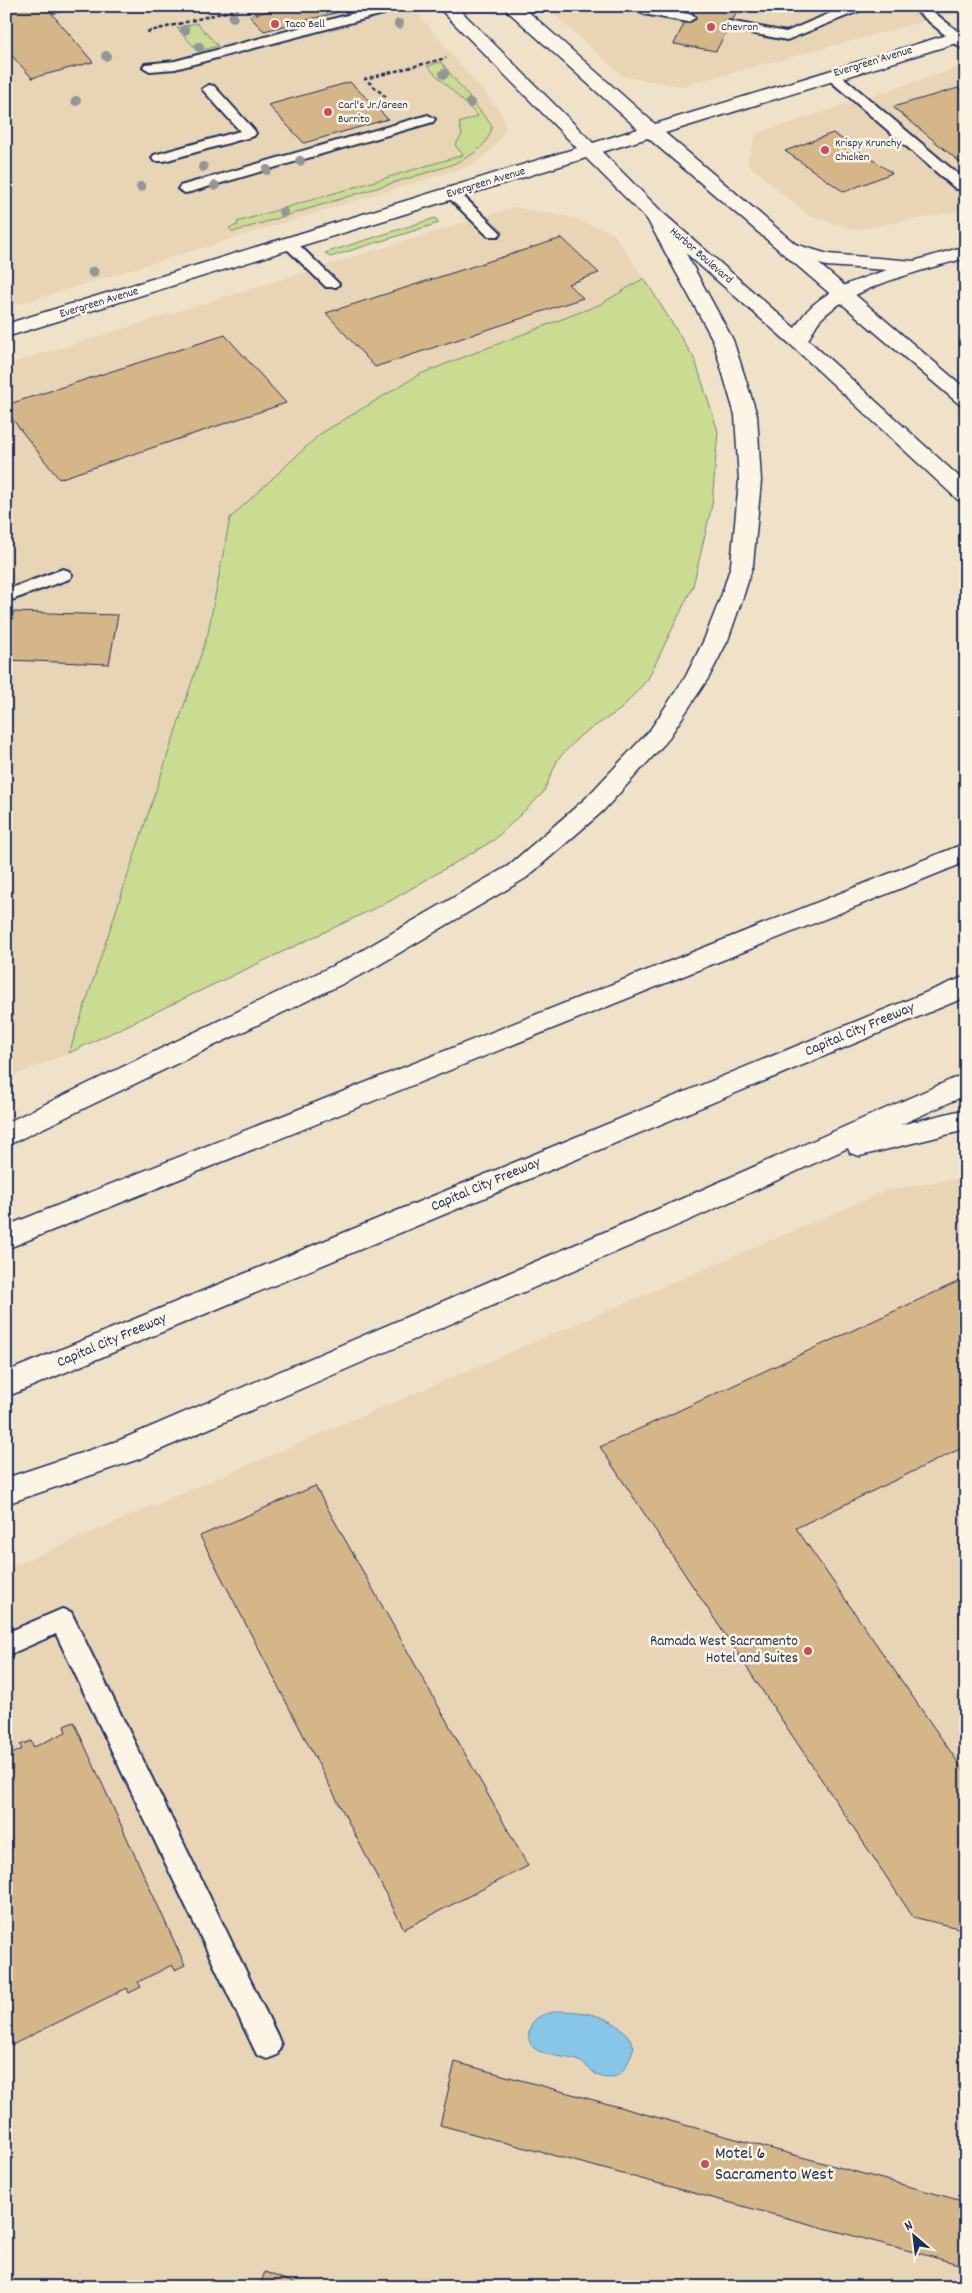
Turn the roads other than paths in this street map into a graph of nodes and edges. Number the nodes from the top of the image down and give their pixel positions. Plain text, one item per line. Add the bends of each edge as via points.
1 (397, 6) edge
2 (446, 6) edge
3 (512, 6) edge
4 (643, 6) edge
5 (859, 6) edge
6 (917, 6) edge
7 (688, 18) dead end
8 (729, 25) dead end
9 (963, 38) edge
10 (150, 67) dead end
11 (832, 75) junction
12 (209, 89) dead end
13 (428, 119) dead end
14 (651, 131) junction
15 (589, 151) junction
16 (159, 158) dead end
17 (966, 185) edge
18 (185, 189) dead end
19 (452, 193) junction
20 (656, 217) junction
21 (492, 233) dead end
22 (290, 244) junction
23 (788, 248) junction
24 (966, 252) edge
25 (921, 265) junction
26 (331, 284) dead end
27 (842, 294) junction
28 (6, 331) edge
29 (798, 341) junction
30 (966, 400) edge
31 (966, 496) edge
32 (63, 575) dead end
33 (6, 596) edge
34 (966, 843) edge
35 (966, 852) edge
36 (894, 881) junction
37 (966, 986) edge
38 (966, 1084) edge
39 (966, 1119) edge
40 (6, 1135) edge
41 (682, 1211) junction
42 (6, 1238) edge
43 (6, 1385) edge
44 (6, 1492) edge
45 (6, 1645) edge
46 (266, 2045) dead end

1 - 10 lane via 175,65
2 - 15 main road, Harbor Boulevard
3 - 14 main road
4 - 7 lane via 648,10
5 - 8 lane via 787,36
6 - 9 lane
9 - 11 main road, Evergreen Avenue
11 - 14 main road, Evergreen Avenue
11 - 17 lane via 962,186
12 - 16 lane via 249,133
13 - 18 lane
14 - 15 main road, Evergreen Avenue
14 - 23 main road
15 - 19 main road, Evergreen Avenue
15 - 20 main road, Harbor Boulevard
19 - 21 lane
19 - 22 main road, Evergreen Avenue
20 - 29 main road, Harbor Boulevard
20 - 40 main road via 723,340 746,415 750,481 742,564 733,594 716,640 658,736 594,805 517,872 358,965
22 - 26 lane
22 - 28 main road, Evergreen Avenue
23 - 25 main road via 826,260
23 - 27 main road
24 - 25 main road
25 - 27 main road
27 - 29 main road via 815,313
27 - 30 main road
29 - 31 main road, Harbor Boulevard
32 - 33 lane
34 - 36 main road
35 - 36 main road
36 - 42 main road
37 - 43 main road, Capital City Freeway
38 - 41 main road
39 - 41 main road via 858,1146
41 - 44 main road via 128,1450
45 - 46 lane via 62,1620

